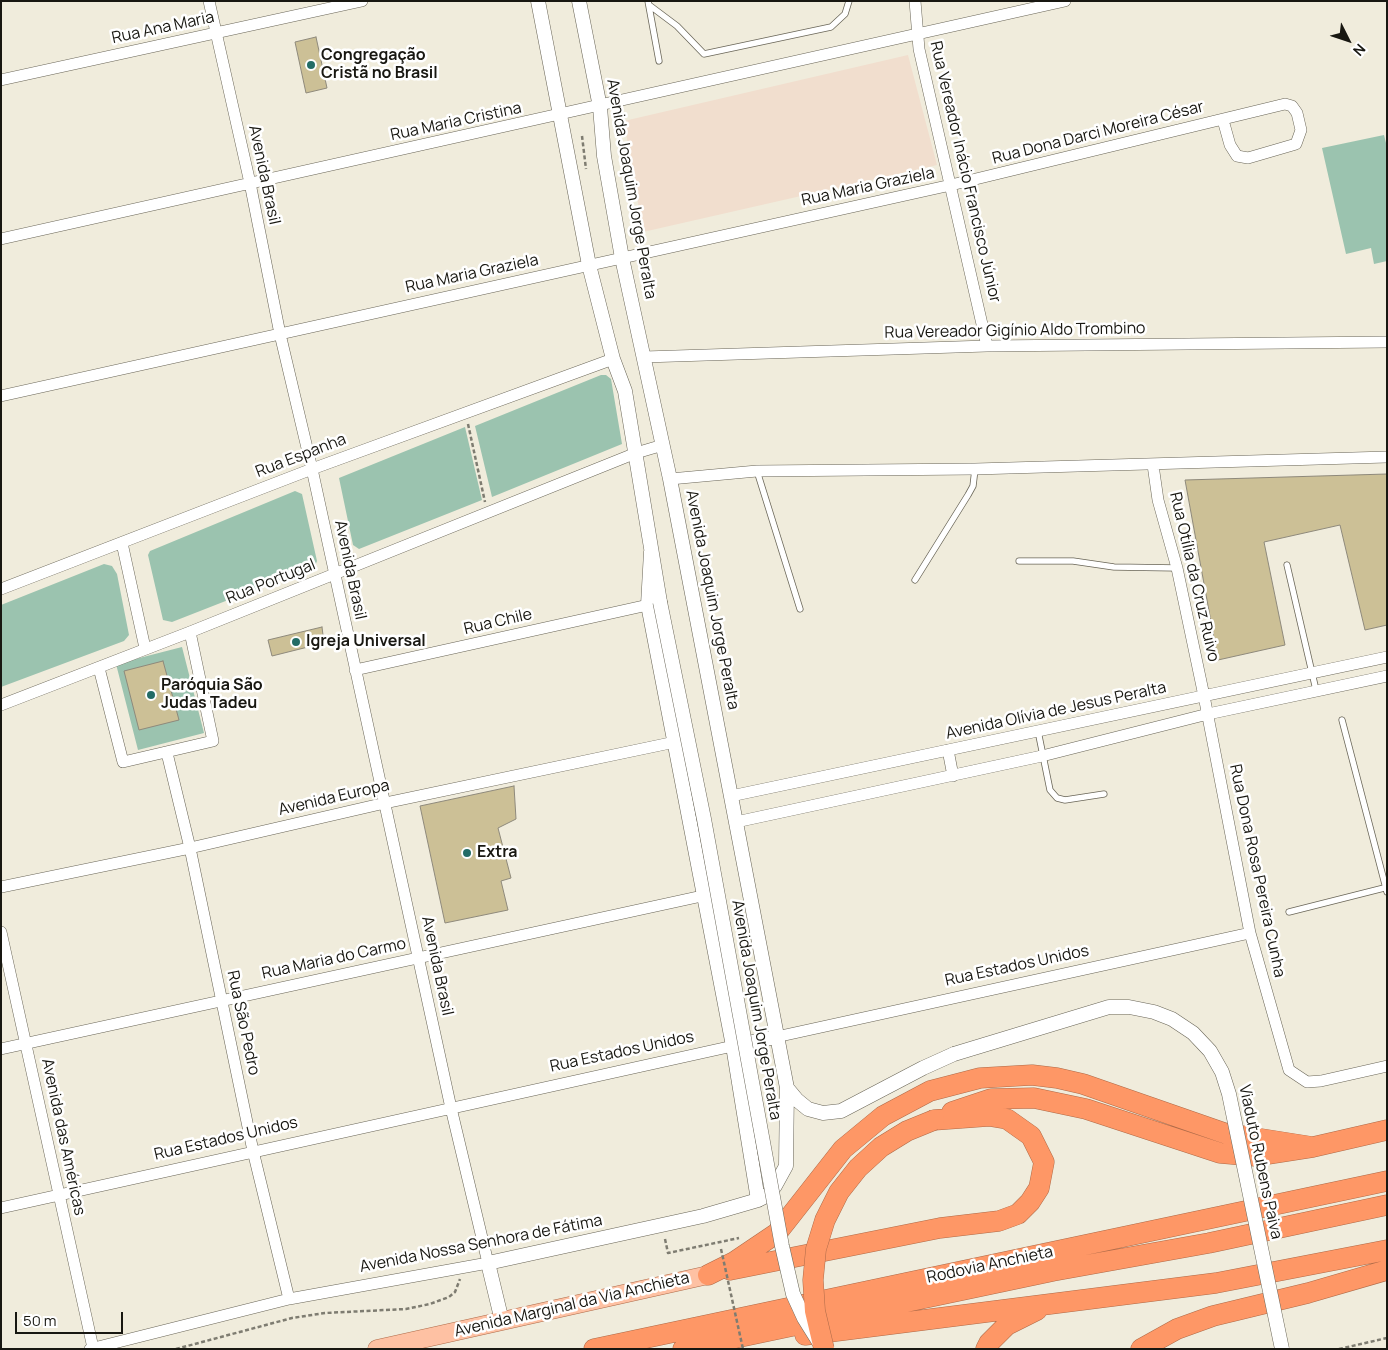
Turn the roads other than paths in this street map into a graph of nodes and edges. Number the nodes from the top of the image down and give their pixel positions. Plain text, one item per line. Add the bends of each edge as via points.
1 (209, 1) edge
2 (362, 1) edge
3 (538, 1) edge
4 (579, 1) edge
5 (849, 1) edge
6 (915, 1) edge
7 (1065, 1) edge
8 (649, 3) edge
9 (216, 33) junction
10 (918, 35) junction
11 (659, 61) dead end
12 (1, 80) edge
13 (600, 107) junction
14 (560, 116) junction
15 (1222, 120) junction
16 (250, 183) junction
17 (951, 186) junction
18 (1, 239) edge
19 (622, 258) junction
20 (589, 265) junction
21 (280, 334) junction
22 (1387, 342) edge
23 (988, 346) junction
24 (644, 357) junction
25 (613, 359) junction
26 (1, 396) edge
27 (663, 445) junction
28 (636, 453) junction
29 (1387, 457) edge
30 (1153, 465) junction
31 (312, 469) junction
32 (975, 469) junction
33 (757, 471) junction
34 (670, 479) junction
35 (122, 543) junction
36 (1019, 561) dead end
37 (1288, 565) dead end
38 (1177, 568) junction
39 (334, 573) junction
40 (915, 580) dead end
41 (1, 588) edge
42 (654, 603) junction
43 (800, 609) dead end
44 (190, 632) junction
45 (145, 648) junction
46 (1387, 657) edge
47 (99, 668) junction
48 (355, 670) junction
49 (1312, 673) junction
50 (1387, 676) edge
51 (1316, 690) junction
52 (1204, 696) junction
53 (1, 705) edge
54 (1208, 714) junction
55 (1342, 720) dead end
56 (1038, 731) junction
57 (675, 742) junction
58 (948, 750) junction
59 (167, 753) junction
60 (1042, 756) junction
61 (953, 776) junction
62 (1104, 794) dead end
63 (731, 796) junction
64 (384, 803) junction
65 (736, 822) junction
66 (190, 848) junction
67 (1, 887) edge
68 (1386, 890) edge
69 (702, 896) junction
70 (1289, 912) dead end
71 (1, 932) edge
72 (1250, 933) junction
73 (419, 958) junction
74 (222, 1000) junction
75 (776, 1037) junction
76 (26, 1044) junction
77 (733, 1046) junction
78 (1, 1049) edge
79 (1387, 1066) edge
80 (892, 1086) joint
81 (787, 1088) junction
82 (450, 1108) junction
83 (934, 1120) junction
84 (1387, 1130) edge
85 (1313, 1147) junction
86 (252, 1151) junction
87 (1387, 1181) edge
88 (58, 1195) junction
89 (758, 1200) junction
90 (1387, 1205) edge
91 (1, 1208) edge
92 (1387, 1250) edge
93 (488, 1263) junction
94 (1387, 1270) edge
95 (708, 1275) junction
96 (289, 1299) junction
97 (1052, 1303) junction
98 (502, 1321) junction
99 (706, 1344) junction
100 (92, 1348) edge
101 (824, 1348) edge
102 (376, 1349) edge
103 (594, 1349) edge
104 (683, 1349) edge
105 (986, 1349) edge
106 (1141, 1349) edge
107 (1282, 1349) edge

1 - 9 street, Avenida Brasil
2 - 9 street, Rua Ana Maria
3 - 14 street, Avenida Joaquim Jorge Peralta
4 - 13 street, Avenida Joaquim Jorge Peralta
5 - 8 lane via 845,14 831,27 704,54
6 - 10 street, Rua Vereador Inácio Francisco Júnior
7 - 10 street, Rua Maria Cristina
8 - 11 lane
9 - 12 street, Rua Ana Maria
9 - 16 street, Avenida Brasil
10 - 13 street, Rua Maria Cristina
10 - 17 street, Rua Vereador Inácio Francisco Júnior
13 - 14 street, Rua Maria Cristina
13 - 19 street, Avenida Joaquim Jorge Peralta via 604,156
14 - 16 street, Rua Maria Cristina
14 - 20 street, Avenida Joaquim Jorge Peralta
15 - 15 street, Rua Dona Darci Moreira César via 1284,104 1297,112 1301,130 1296,144 1248,158 1237,156
15 - 17 street, Rua Dona Darci Moreira César
16 - 18 street, Rua Maria Cristina
16 - 21 street, Avenida Brasil
17 - 19 street, Rua Maria Graziela
17 - 23 street, Rua Vereador Inácio Francisco Júnior
19 - 20 street, Rua Maria Graziela
19 - 24 street, Avenida Joaquim Jorge Peralta
20 - 21 street, Rua Maria Graziela
20 - 25 street, Avenida Joaquim Jorge Peralta
21 - 26 street, Rua Maria Graziela
21 - 31 street, Avenida Brasil
22 - 23 street, Rua Vereador Gigínio Aldo Trombino
23 - 24 street, Rua Vereador Gigínio Aldo Trombino
24 - 27 street, Avenida Joaquim Jorge Peralta
25 - 28 street, Avenida Joaquim Jorge Peralta via 625,391
25 - 31 street, Rua Espanha
27 - 28 street, Rua Portugal
27 - 34 street, Avenida Joaquim Jorge Peralta
28 - 39 street, Rua Portugal
28 - 42 street, Avenida Joaquim Jorge Peralta via 651,552
29 - 30 street
30 - 32 street
30 - 38 street, Rua Otília da Cruz Ruivo via 1158,500
31 - 35 street, Rua Espanha
31 - 39 street, Avenida Brasil
32 - 33 street
32 - 40 lane via 973,486
33 - 34 street
33 - 43 lane
34 - 63 street, Avenida Joaquim Jorge Peralta
35 - 41 street, Rua Espanha
35 - 45 street
36 - 38 lane
37 - 49 lane
38 - 52 street, Rua Otília da Cruz Ruivo
39 - 44 street, Rua Portugal
39 - 48 street, Avenida Brasil
42 - 48 street, Rua Chile
42 - 57 street, Avenida Joaquim Jorge Peralta
42 - 101 street, Avenida Joaquim Jorge Peralta, bridge via 704,819 782,1246 793,1294 810,1330
44 - 45 street, Rua Portugal
44 - 59 street via 213,740
45 - 47 street, Rua Portugal
46 - 49 street, Avenida Olívia de Jesus Peralta
47 - 53 street, Rua Portugal
47 - 59 street via 123,762
48 - 64 street, Avenida Brasil
49 - 51 lane
49 - 52 street, Avenida Olívia de Jesus Peralta
50 - 51 street
51 - 54 street
52 - 54 street, Rua Dona Rosa Pereira Cunha
52 - 56 street, Avenida Olívia de Jesus Peralta
54 - 60 street
54 - 72 street, Rua Dona Rosa Pereira Cunha
55 - 68 lane
56 - 58 street, Avenida Olívia de Jesus Peralta
56 - 60 lane
57 - 64 street, Avenida Europa
57 - 69 street, Avenida Joaquim Jorge Peralta
58 - 61 street
58 - 63 street, Avenida Olívia de Jesus Peralta
59 - 66 street, Rua São Pedro
60 - 61 street
60 - 62 lane via 1050,790 1057,798 1065,800
61 - 65 street
63 - 65 street, Avenida Joaquim Jorge Peralta
64 - 66 street, Avenida Europa
64 - 73 street, Avenida Brasil
65 - 75 street, Avenida Joaquim Jorge Peralta
66 - 67 street, Avenida Europa
66 - 74 street, Rua São Pedro
68 - 70 lane
69 - 73 street, Rua Maria do Carmo
69 - 77 street, Avenida Joaquim Jorge Peralta
71 - 76 street, Avenida das Américas
72 - 75 street, Rua Estados Unidos
72 - 79 street, Rua Dona Rosa Pereira Cunha via 1289,1070 1307,1082
73 - 74 street, Rua Maria do Carmo
73 - 82 street, Avenida Brasil
74 - 76 street, Rua Maria do Carmo
74 - 86 street, Rua São Pedro
75 - 77 street, Rua Estados Unidos
75 - 81 street, Avenida Joaquim Jorge Peralta
76 - 78 street, Rua Maria do Carmo
76 - 88 street, Avenida das Américas
77 - 82 street, Rua Estados Unidos
77 - 89 street, Avenida Joaquim Jorge Peralta
80 - 81 street, Avenida Joaquim Jorge Peralta via 841,1111 823,1113 808,1109
80 - 107 street, Viaduto Rubens Paiva, bridge via 954,1054 1108,1007 1154,1012 1193,1033 1210,1051 1229,1094
81 - 89 street, Avenida Nossa Senhora de Fátima via 786,1166 775,1186
82 - 86 street, Rua Estados Unidos
82 - 93 street, Avenida Brasil
83 - 85 highway via 991,1099 1034,1098 1086,1109 1220,1153 1255,1156
83 - 95 highway via 989,1116 1007,1119 1031,1136 1044,1162 1039,1188 1030,1202 1018,1214 983,1223 940,1228
83 - 101 highway, bridge via 881,1147 858,1168 839,1192 825,1220 816,1250 813,1280 815,1311
84 - 85 highway
85 - 95 highway via 1224,1133 1057,1078 1014,1075 980,1078 930,1091 883,1116 843,1149 778,1233
86 - 88 street, Rua Estados Unidos
86 - 96 street, Rua São Pedro
87 - 103 highway, Rodovia Anchieta
88 - 91 street, Rua Estados Unidos
88 - 100 street, Avenida das Américas
89 - 93 street, Avenida Nossa Senhora de Fátima via 703,1216
90 - 99 highway, Rodovia Anchieta
92 - 97 highway via 1216,1282
93 - 96 street, Avenida Nossa Senhora de Fátima
93 - 98 street
94 - 106 highway via 1177,1329
95 - 98 main road, Avenida Marginal da Via Anchieta
96 - 100 street, Avenida Nossa Senhora de Fátima
97 - 99 highway via 783,1338
97 - 105 highway via 1007,1325
98 - 102 main road, Avenida Marginal da Via Anchieta
99 - 104 highway, Rodovia Anchieta

